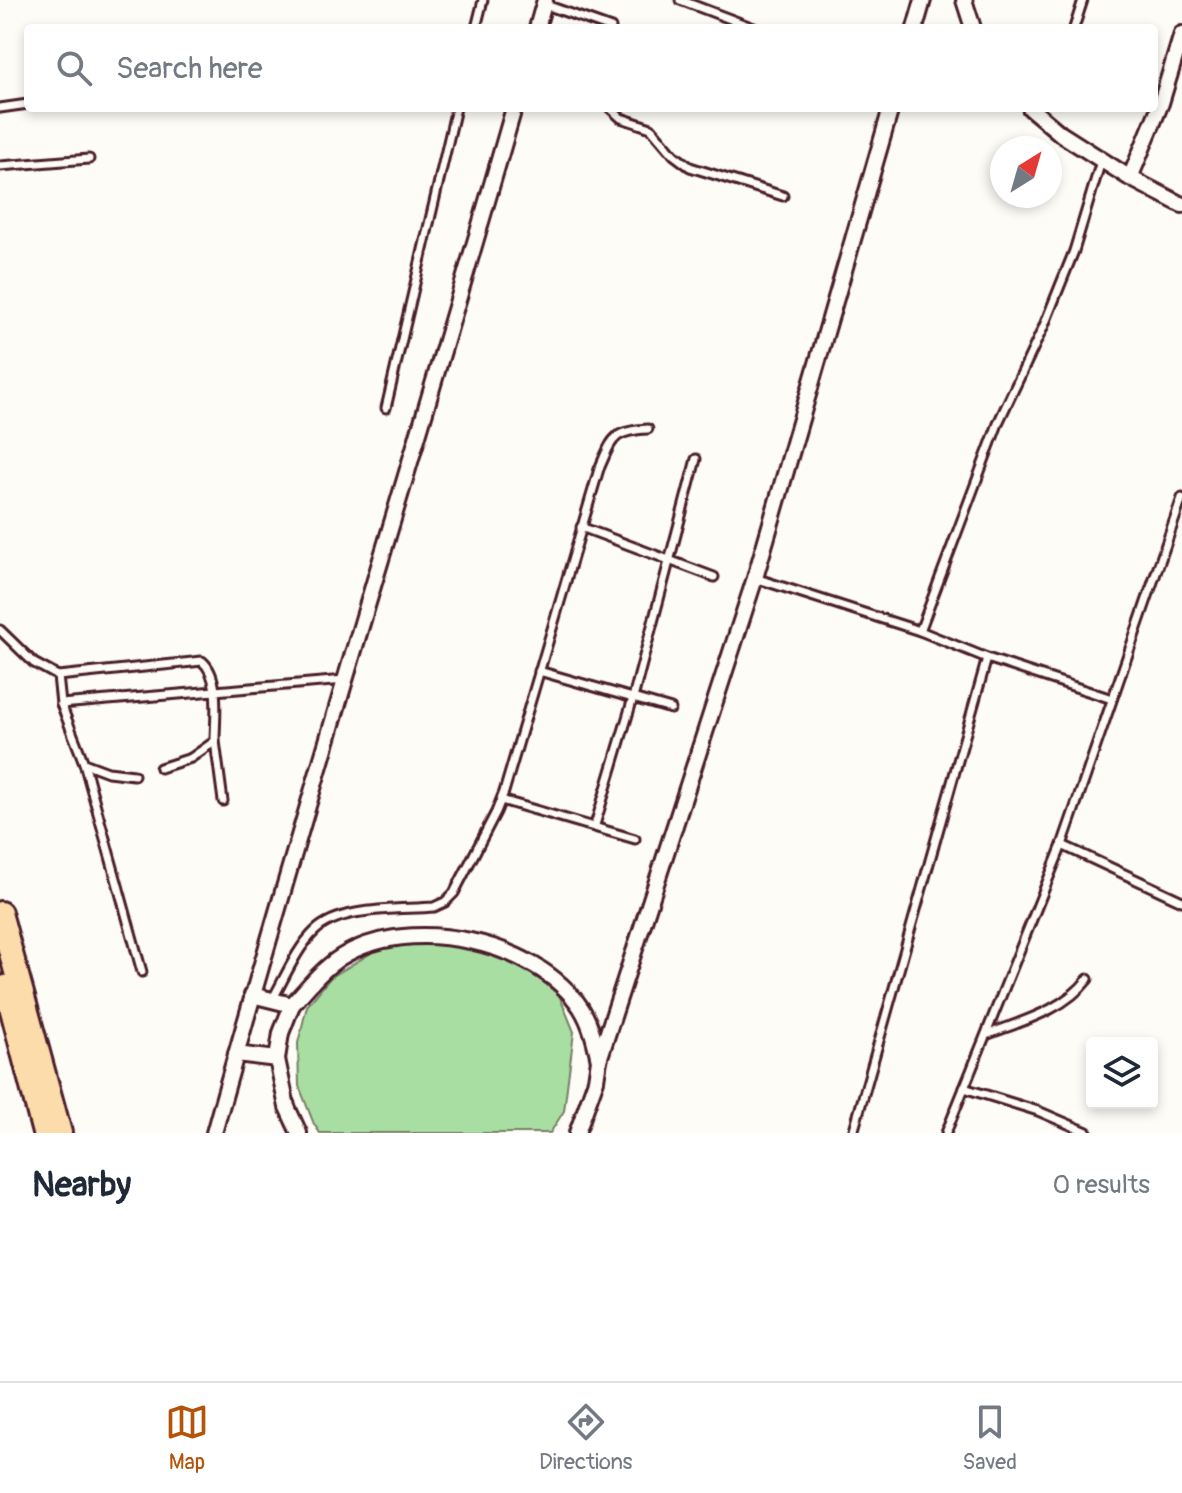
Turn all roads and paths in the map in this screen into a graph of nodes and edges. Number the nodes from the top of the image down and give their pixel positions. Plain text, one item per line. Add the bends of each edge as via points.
1 (483, 0) edge
2 (680, 0) edge
3 (923, 0) edge
4 (964, 0) edge
5 (1083, 0) edge
6 (544, 2) edge
7 (477, 24) edge
8 (538, 24) edge
9 (601, 24) edge
10 (743, 24) edge
11 (916, 24) edge
12 (972, 24) edge
13 (1075, 24) edge
14 (1182, 34) edge
15 (24, 105) edge
16 (0, 108) edge
17 (1158, 110) edge
18 (455, 112) edge
19 (513, 112) edge
20 (614, 112) edge
21 (890, 112) edge
22 (1036, 112) edge
23 (1157, 112) edge
24 (89, 159) dead end
25 (1101, 161) junction
26 (0, 166) edge
27 (1130, 178) junction
28 (783, 196) dead end
29 (1182, 205) edge
30 (386, 408) dead end
31 (648, 429) dead end
32 (696, 459) dead end
33 (1182, 498) edge
34 (581, 527) junction
35 (669, 560) junction
36 (714, 577) dead end
37 (755, 578) junction
38 (0, 630) edge
39 (920, 631) junction
40 (987, 658) junction
41 (539, 671) junction
42 (58, 676) junction
43 (345, 680) junction
44 (215, 691) junction
45 (633, 698) junction
46 (1112, 699) junction
47 (61, 704) junction
48 (671, 709) dead end
49 (215, 741) junction
50 (84, 763) junction
51 (160, 768) dead end
52 (134, 775) dead end
53 (501, 800) junction
54 (223, 801) dead end
55 (595, 825) junction
56 (635, 839) dead end
57 (1062, 845) junction
58 (1182, 901) edge
59 (0, 913) edge
60 (0, 968) edge
61 (142, 972) dead end
62 (1088, 979) dead end
63 (252, 995) junction
64 (272, 1000) junction
65 (292, 1005) junction
66 (986, 1035) junction
67 (236, 1054) junction
68 (277, 1059) junction
69 (599, 1060) junction
70 (964, 1088) junction
71 (1087, 1132) edge
72 (44, 1133) edge
73 (60, 1133) edge
74 (214, 1133) edge
75 (299, 1133) edge
76 (577, 1133) edge
77 (853, 1133) edge
78 (946, 1133) edge

1 - 7 lane
2 - 10 lane
3 - 11 street
4 - 12 street
5 - 13 lane
6 - 8 street
6 - 9 lane
14 - 17 street
15 - 16 lane
18 - 30 lane
19 - 43 street
20 - 28 lane via 651,128 690,167
21 - 37 street
22 - 25 street
23 - 27 street
24 - 26 lane
25 - 27 street
25 - 39 lane via 1074,251 999,421
27 - 29 street
31 - 34 lane via 627,430 612,441
32 - 35 lane
33 - 46 lane
34 - 35 lane
34 - 41 lane
35 - 36 lane
35 - 45 lane
37 - 39 lane
37 - 69 street
38 - 42 lane via 34,663
39 - 40 lane
40 - 46 lane
40 - 77 lane
41 - 45 lane
41 - 53 lane
42 - 44 lane via 197,660 207,665
42 - 47 lane
43 - 44 lane
43 - 63 street
44 - 47 lane
44 - 49 lane
45 - 48 lane
45 - 55 lane
46 - 57 lane
47 - 50 lane
49 - 51 lane via 191,758
49 - 54 lane
50 - 52 lane
50 - 61 lane
53 - 55 lane
53 - 64 lane via 445,902 343,914 325,923 312,933
55 - 56 lane
57 - 58 lane
57 - 66 lane
59 - 73 highway
60 - 72 highway
62 - 66 lane via 1049,1010
63 - 64 street
63 - 67 street
64 - 65 street
65 - 68 street
65 - 69 street via 327,966 387,939 431,936 488,945 537,966 567,991 590,1025
66 - 70 lane
67 - 68 street
67 - 74 street
68 - 75 street via 287,1107
69 - 76 street
70 - 71 lane
70 - 78 lane

